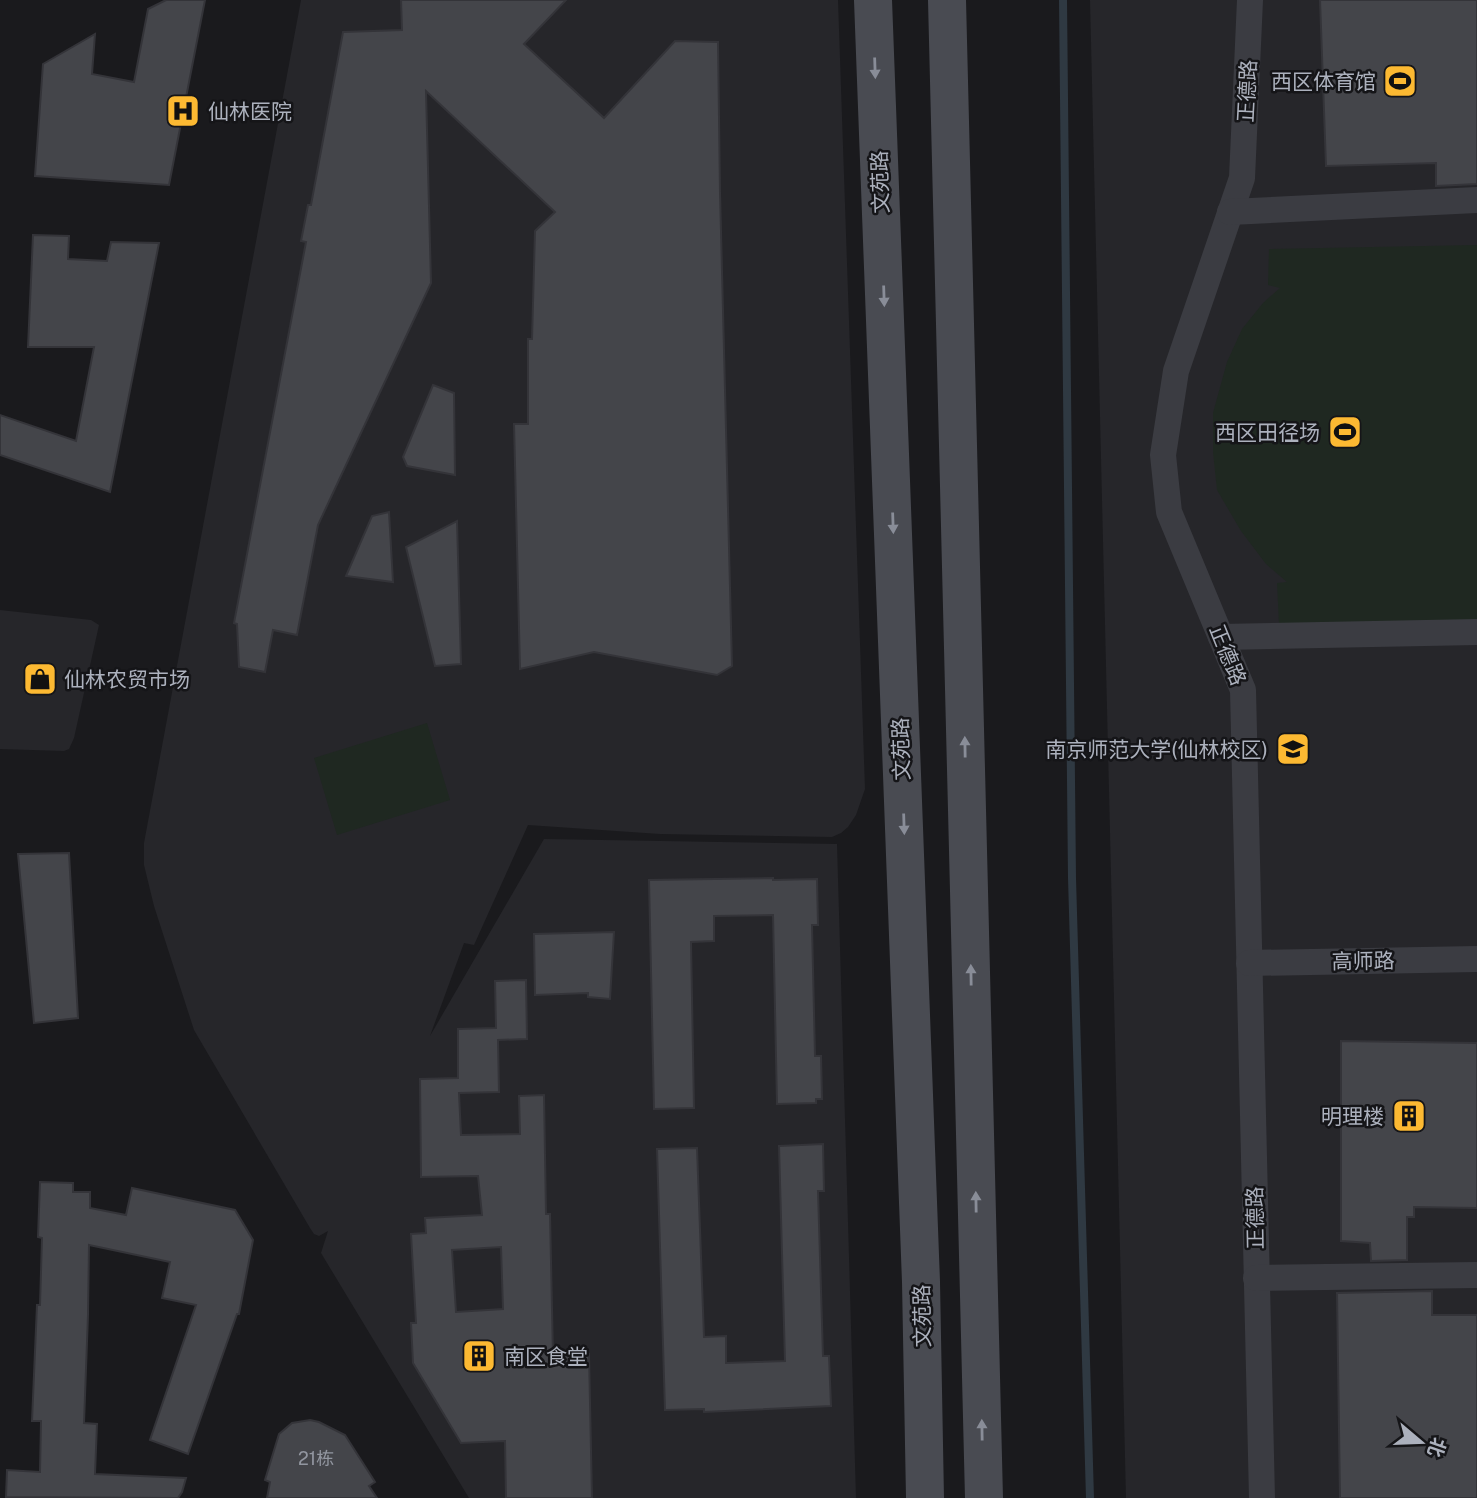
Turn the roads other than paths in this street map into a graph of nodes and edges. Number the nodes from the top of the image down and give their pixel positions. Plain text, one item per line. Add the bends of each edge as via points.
1 (873, 0) edge
2 (947, 0) edge
3 (1250, 0) edge
4 (1477, 200) edge
5 (1230, 212) junction
6 (1477, 632) edge
7 (1221, 638) junction
8 (1477, 959) edge
9 (1249, 963) junction
10 (1477, 1275) edge
11 (1256, 1278) junction
12 (925, 1498) edge
13 (984, 1498) edge
14 (1262, 1498) edge

1 -> 12 main road, 文苑路
13 -> 2 main road
3 - 5 street, 正德路 via 1242,178
4 - 5 street
5 - 7 street, 正德路 via 1176,371 1163,455 1169,512
6 - 7 street
7 - 9 street, 正德路 via 1243,690
8 - 9 street, 高师路
9 - 11 street, 正德路
10 - 11 street
11 - 14 street, 正德路

